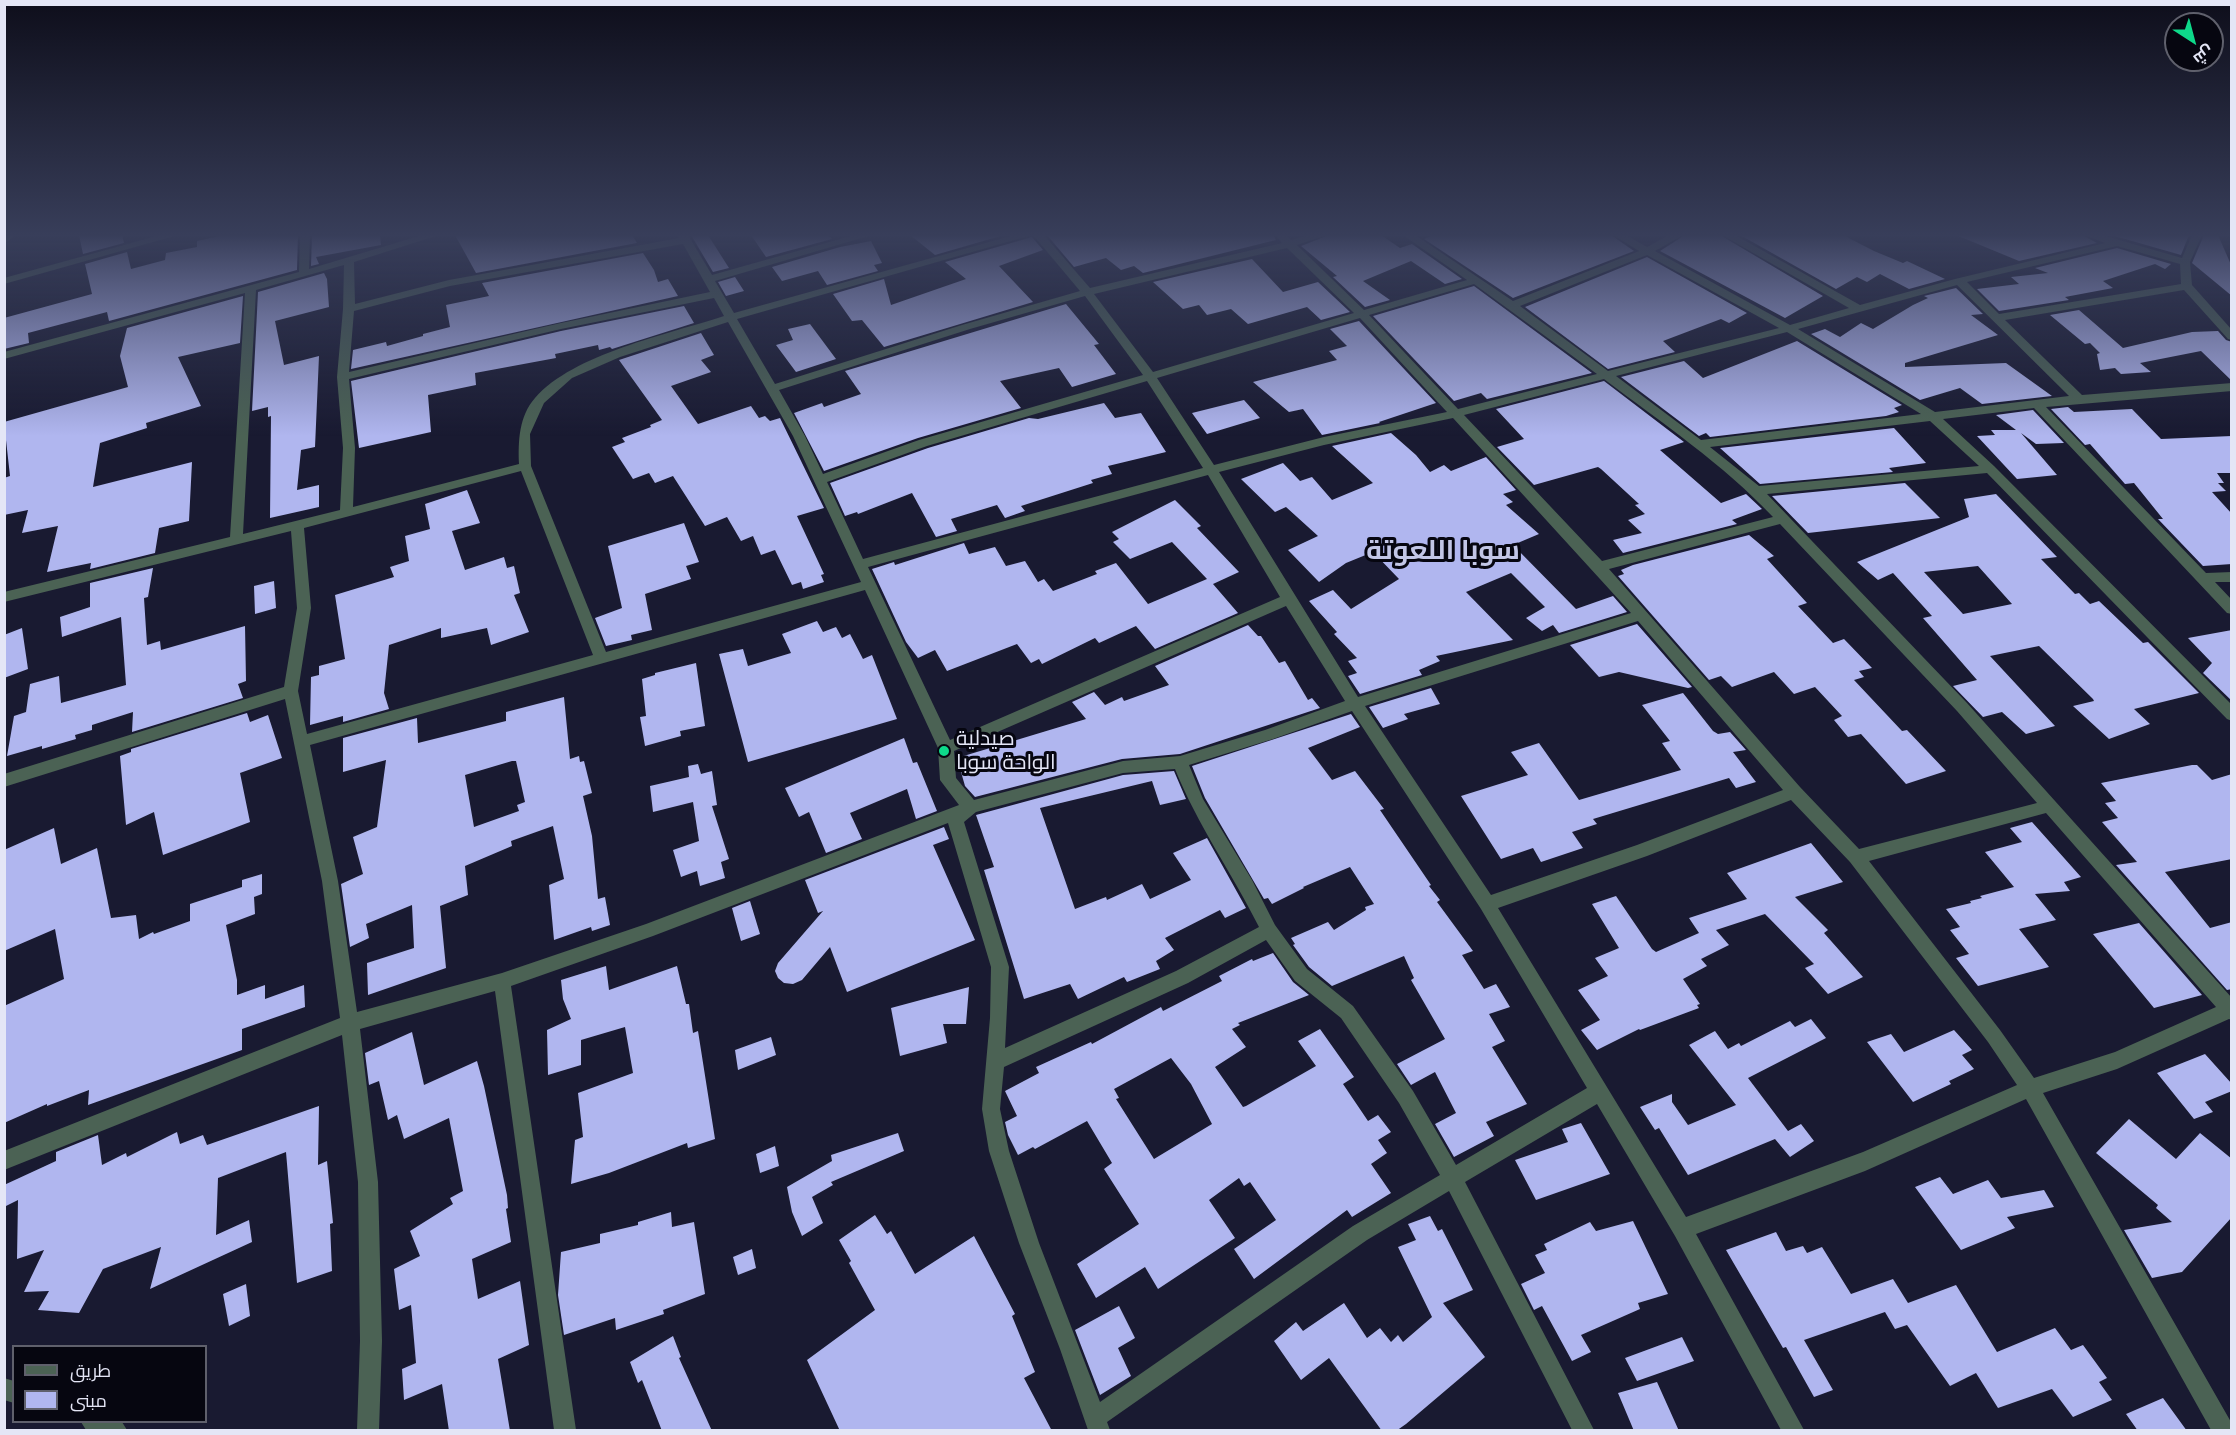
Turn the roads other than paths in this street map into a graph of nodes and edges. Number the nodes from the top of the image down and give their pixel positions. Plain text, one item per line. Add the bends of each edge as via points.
1 (200, 302) edge
2 (250, 302) edge
3 (349, 302) edge
4 (377, 302) edge
5 (677, 302) edge
6 (720, 302) edge
7 (787, 302) edge
8 (1049, 302) edge
9 (1094, 302) edge
10 (1349, 302) edge
11 (1406, 302) edge
12 (1507, 302) edge
13 (1520, 302) edge
14 (1740, 302) edge
15 (1846, 302) edge
16 (1883, 302) edge
17 (1981, 302) edge
18 (2092, 302) edge
19 (2201, 302) edge
20 (1512, 305) junction
21 (349, 309) junction
22 (1858, 309) junction
23 (1363, 315) junction
24 (729, 318) junction
25 (1997, 318) junction
26 (1788, 328) junction
27 (2232, 337) edge
28 (4, 356) edge
29 (1149, 375) junction
30 (1607, 375) junction
31 (343, 377) junction
32 (2232, 387) edge
33 (771, 389) junction
34 (2079, 399) junction
35 (2037, 404) junction
36 (1454, 414) junction
37 (1931, 415) junction
38 (1699, 444) junction
39 (525, 466) junction
40 (1990, 469) junction
41 (1211, 470) junction
42 (820, 480) junction
43 (1756, 490) junction
44 (346, 513) junction
45 (1782, 519) junction
46 (297, 525) junction
47 (236, 540) junction
48 (861, 564) junction
49 (1599, 567) junction
50 (2232, 577) edge
51 (2201, 578) junction
52 (870, 584) junction
53 (4, 597) edge
54 (1288, 599) junction
55 (2232, 609) edge
56 (1640, 615) junction
57 (601, 658) junction
58 (291, 691) junction
59 (1354, 704) junction
60 (2232, 715) edge
61 (300, 742) junction
62 (946, 748) junction
63 (1180, 762) junction
64 (4, 781) edge
65 (1794, 792) junction
66 (2049, 806) junction
67 (971, 807) junction
68 (1856, 857) junction
69 (1487, 904) junction
70 (1269, 930) junction
71 (501, 981) junction
72 (2231, 1010) edge
73 (350, 1023) junction
74 (995, 1062) junction
75 (2030, 1088) junction
76 (1599, 1092) junction
77 (4, 1161) edge
78 (1453, 1179) junction
79 (1682, 1229) junction
80 (95, 1423) edge
81 (1097, 1424) edge
82 (116, 1431) edge
83 (368, 1431) edge
84 (565, 1431) edge
85 (1583, 1431) edge
86 (1793, 1431) edge
87 (2223, 1431) edge

1 - 28 street
2 - 47 street
3 - 21 street
4 - 21 street
5 - 31 street
6 - 24 street
7 - 24 street
8 - 33 street
9 - 29 street
10 - 23 street
11 - 23 street
12 - 20 street
13 - 20 street
14 - 26 street
15 - 22 street
16 - 22 street
17 - 25 street
18 - 25 street
19 - 27 street
20 - 30 street
21 - 31 street
22 - 26 street
23 - 29 street
23 - 36 street
24 - 33 street
24 - 39 street via 568,375 539,401 524,434
25 - 34 street
26 - 30 street
26 - 37 street
29 - 41 street
29 - 42 street via 923,443
30 - 36 street
30 - 38 street
31 - 44 street via 349,448
32 - 34 street
33 - 42 street
34 - 35 street
35 - 37 street
35 - 51 street
36 - 41 street
36 - 49 street
37 - 38 street
37 - 40 street
38 - 43 street
39 - 44 street
39 - 57 street
40 - 43 street
40 - 60 street
41 - 48 street
41 - 54 street
42 - 48 street
43 - 45 street
44 - 46 street
45 - 49 street
45 - 66 street via 1962,707
46 - 47 street
46 - 58 street via 304,608
47 - 53 street
48 - 52 street
49 - 56 street
50 - 51 street
51 - 55 street
52 - 57 street
52 - 62 street
54 - 59 street
54 - 62 street
56 - 59 street
56 - 65 street
57 - 61 street
58 - 61 street
58 - 64 street
59 - 63 street
59 - 69 street
61 - 73 street via 330,881
62 - 67 street via 948,780
63 - 67 street via 1123,767
63 - 70 street via 1196,802
65 - 68 street
65 - 69 street
66 - 68 street
66 - 72 street
67 - 71 street via 647,931
67 - 74 street via 955,820 1000,966
68 - 75 street
69 - 76 street
70 - 74 street via 1182,977
70 - 78 street via 1301,975 1347,1012 1406,1097
71 - 73 street
71 - 84 street
72 - 75 street via 2117,1060
73 - 77 street
73 - 83 street via 368,1182
74 - 81 street via 991,1109 999,1151 1029,1244
75 - 79 street via 1865,1161
75 - 87 street
76 - 78 street
76 - 79 street
78 - 81 street via 1360,1233
78 - 85 street
79 - 86 street
80 - 82 street

